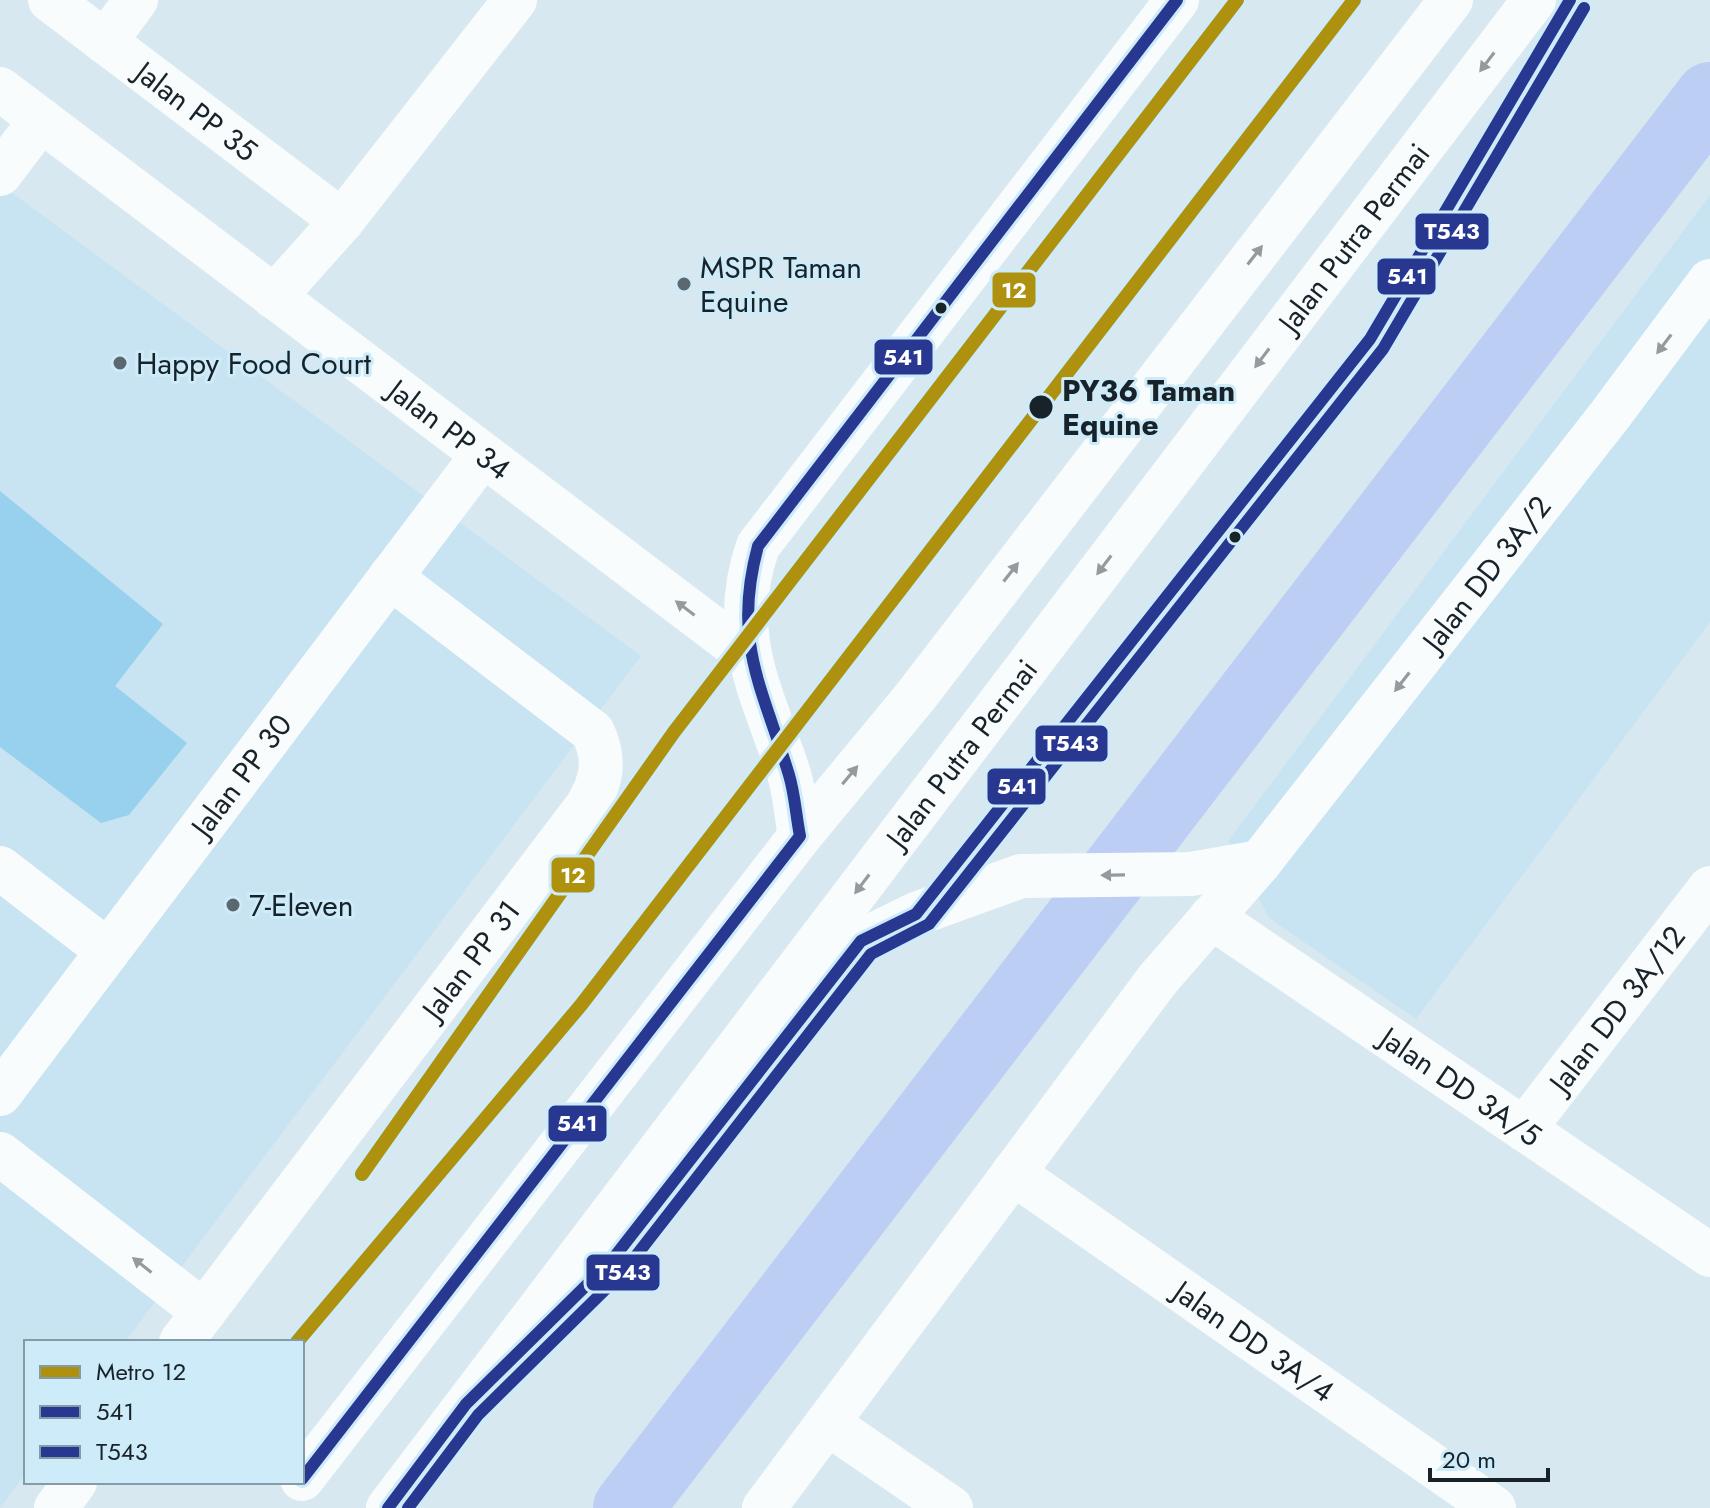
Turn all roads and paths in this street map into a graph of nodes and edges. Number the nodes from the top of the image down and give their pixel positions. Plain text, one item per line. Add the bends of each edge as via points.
1 (50, 0) edge
2 (136, 0) edge
3 (515, 0) edge
4 (1177, 0) edge
5 (1451, 0) edge
6 (1534, 0) edge
7 (105, 42) junction
8 (0, 89) edge
9 (41, 120) junction
10 (0, 174) edge
11 (342, 221) junction
12 (1710, 281) edge
13 (274, 297) junction
14 (482, 456) junction
15 (390, 577) junction
16 (748, 655) junction
17 (800, 836) junction
18 (1260, 862) junction
19 (0, 868) edge
20 (1710, 888) edge
21 (1211, 917) junction
22 (108, 951) junction
23 (0, 1094) edge
24 (1524, 1129) junction
25 (0, 1154) edge
26 (1013, 1173) junction
27 (1710, 1255) edge
28 (192, 1327) edge
29 (466, 1404) junction
30 (827, 1423) junction
31 (304, 1476) edge
32 (74, 1484) edge
33 (298, 1484) edge
34 (56, 1508) edge
35 (280, 1508) edge
36 (388, 1508) edge
37 (764, 1508) edge
38 (951, 1508) edge
39 (1494, 1508) edge

1 - 7 street, Jalan PP 35
2 - 7 street
3 - 11 street
4 - 16 street via 758,546 748,575 744,615
17 -> 5 street via 915,697
6 -> 29 street, Jalan Putra Permai
7 - 11 street, Jalan PP 35
8 - 9 street, Jalan PP 34
9 - 10 street
9 - 13 street, Jalan PP 34
11 - 13 street
12 -> 18 street, Jalan DD 3A/2
13 - 14 street, Jalan PP 34
14 - 15 street, Jalan PP 30
16 -> 14 street, Jalan PP 34
15 - 22 street, Jalan PP 30
15 - 28 street, Jalan PP 31 via 593,732 601,751 601,782
16 - 17 street via 790,778
17 - 31 street
18 - 21 street, Jalan DD 3A/2
18 -> 29 street via 1191,874 1021,876 916,914 861,941 612,1260
19 - 22 street
20 - 24 street, Jalan DD 3A/12
21 - 24 street, Jalan DD 3A/5
21 - 26 street, Jalan DD 3A/2
22 - 23 street, Jalan PP 30
24 - 27 street, Jalan DD 3A/5
28 -> 25 street
26 - 30 street, Jalan DD 3A/2
26 - 39 street, Jalan DD 3A/4
29 - 36 street, Jalan Putra Permai
30 - 37 street, Jalan DD 3A/2
30 - 38 street
32 - 34 street
33 - 35 street

